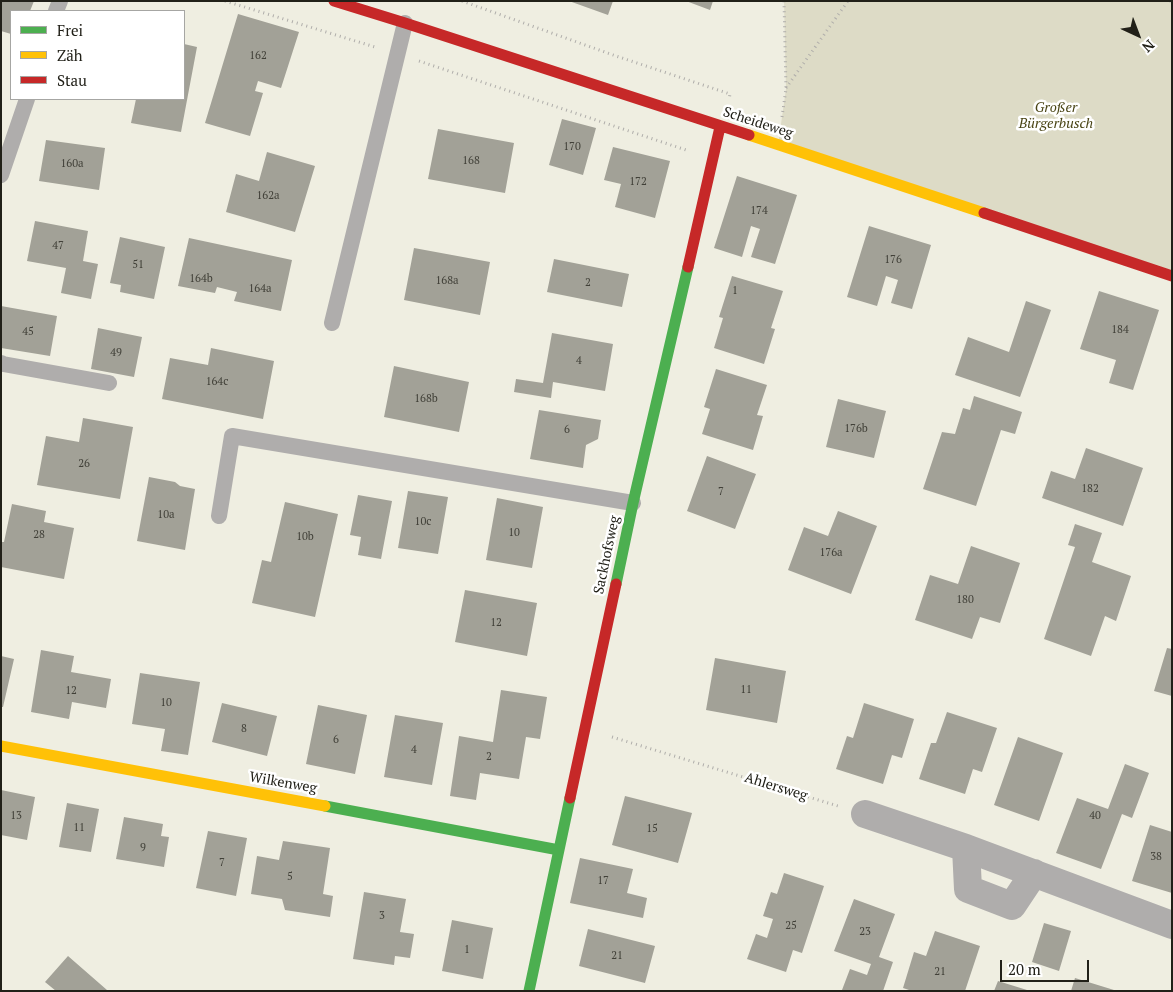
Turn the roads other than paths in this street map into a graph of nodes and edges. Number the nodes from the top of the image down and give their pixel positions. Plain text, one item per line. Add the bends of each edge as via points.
1 (334, 1) edge
2 (405, 23) junction
3 (27, 100) edge
4 (720, 126) junction
5 (1, 175) edge
6 (1172, 276) edge
7 (332, 323) dead end
8 (1, 363) edge
9 (109, 383) dead end
10 (633, 503) junction
11 (219, 516) dead end
12 (1, 746) edge
13 (865, 814) road end
14 (966, 848) junction
15 (559, 850) junction
16 (1034, 873) junction
17 (1172, 924) edge
18 (529, 991) edge

1 - 2 street, Scheideweg
2 - 4 street, Scheideweg
2 - 7 lane
3 - 5 lane
4 - 6 street, Scheideweg
4 - 10 street, Sackhofsweg
8 - 9 lane
10 - 11 lane via 232,436
10 - 15 street, Sackhofsweg
12 - 15 street, Wilkenweg
13 - 14 street
14 - 16 street
14 - 16 street via 968,889 1012,906
15 - 18 street, Sackhofsweg
16 - 17 street

